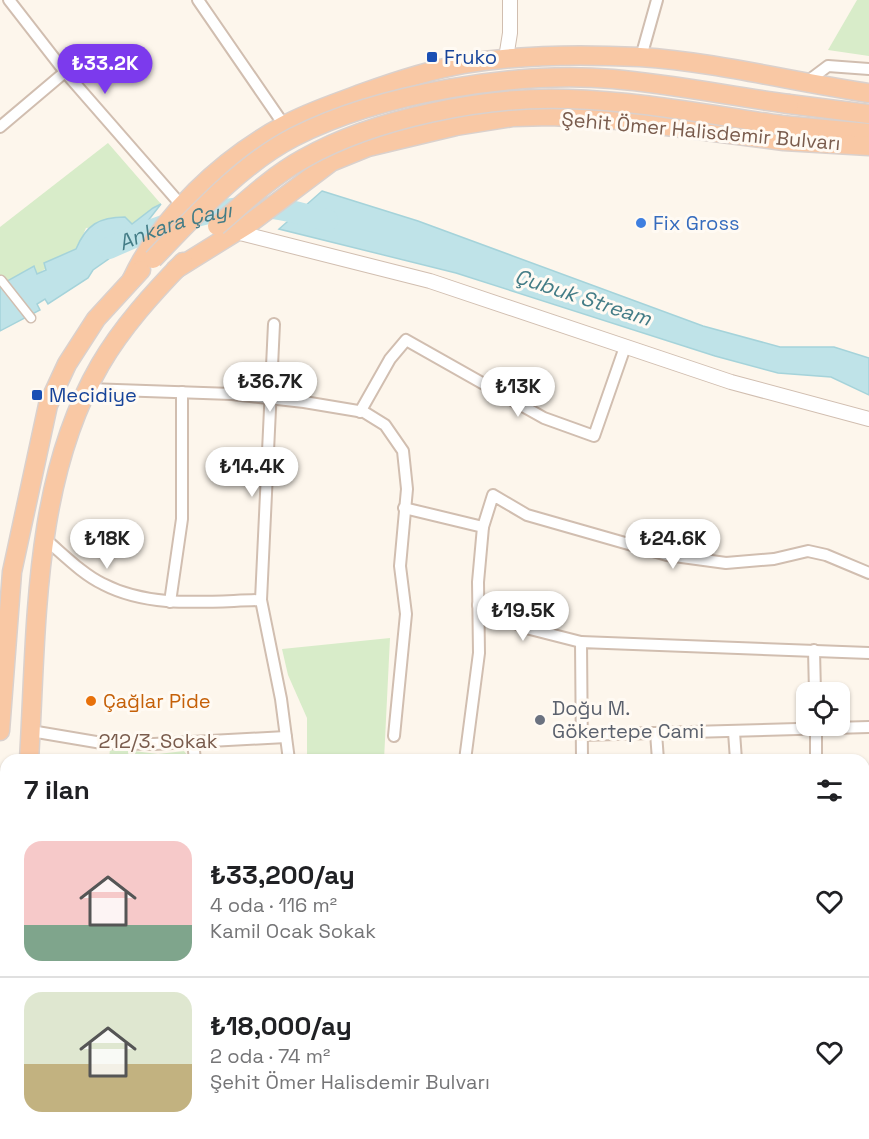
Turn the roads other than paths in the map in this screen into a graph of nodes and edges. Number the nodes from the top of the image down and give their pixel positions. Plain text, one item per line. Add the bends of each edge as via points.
1 (9, 0) edge
2 (198, 0) edge
3 (510, 0) edge
4 (657, 0) edge
5 (586, 56) junction
6 (641, 57) junction
7 (506, 58) junction
8 (447, 67) junction
9 (869, 69) edge
10 (65, 72) junction
11 (804, 84) junction
12 (869, 93) edge
13 (869, 114) edge
14 (514, 117) junction
15 (585, 118) junction
16 (284, 126) junction
17 (454, 126) junction
18 (0, 127) edge
19 (869, 133) edge
20 (869, 146) edge
21 (179, 210) junction
22 (243, 228) junction
23 (148, 257) junction
24 (176, 269) junction
25 (2, 280) dead end
26 (31, 318) dead end
27 (274, 324) dead end
28 (625, 347) junction
29 (88, 389) junction
30 (182, 392) junction
31 (271, 398) junction
32 (360, 412) junction
33 (869, 419) edge
34 (404, 508) junction
35 (483, 527) junction
36 (45, 539) junction
37 (869, 573) edge
38 (261, 600) junction
39 (170, 602) junction
40 (478, 605) junction
41 (581, 642) junction
42 (814, 650) junction
43 (869, 653) edge
44 (815, 682) edge
45 (850, 727) edge
46 (869, 727) edge
47 (796, 729) edge
48 (31, 730) junction
49 (0, 731) edge
50 (734, 732) junction
51 (656, 733) junction
52 (581, 735) junction
53 (394, 736) dead end
54 (816, 736) edge
55 (286, 737) junction
56 (193, 742) junction
57 (29, 754) edge
58 (194, 754) edge
59 (288, 754) edge
60 (466, 754) edge
61 (582, 754) edge
62 (658, 754) edge
63 (736, 754) edge
64 (816, 754) edge

1 - 10 street
2 - 16 street
3 - 7 street
4 - 6 street
5 - 6 highway, Şehit Ömer Halisdemir Bulvarı
5 - 7 highway, Şehit Ömer Halisdemir Bulvarı
5 - 15 highway via 562,70 559,84 562,102
6 - 11 highway, Şehit Ömer Halisdemir Bulvarı via 710,64
7 - 8 highway, Şehit Ömer Halisdemir Bulvarı
7 - 14 highway via 527,64 538,81 536,101
7 - 14 highway via 485,72 480,90 487,107
8 - 16 highway, Şehit Ömer Halisdemir Bulvarı via 385,85
8 - 17 highway via 461,71 473,94 468,117
9 - 11 street via 828,66
10 - 18 street
10 - 21 street
11 - 12 highway, Şehit Ömer Halisdemir Bulvarı
13 - 23 highway, Şehit Ömer Halisdemir Bulvarı, bridge via 613,80 545,77 403,99 293,137 256,162
14 - 15 highway, Şehit Ömer Halisdemir Bulvarı
14 - 17 highway, Şehit Ömer Halisdemir Bulvarı
15 - 20 highway, Şehit Ömer Halisdemir Bulvarı via 784,141
16 - 21 highway, Şehit Ömer Halisdemir Bulvarı via 222,169
17 - 22 highway, Şehit Ömer Halisdemir Bulvarı via 368,147 331,162
19 - 24 highway, Şehit Ömer Halisdemir Bulvarı, bridge via 567,99 472,106 421,115 342,140 303,159 217,226
21 - 23 highway, Şehit Ömer Halisdemir Bulvarı
22 - 24 highway, Şehit Ömer Halisdemir Bulvarı
22 - 28 street via 430,281
23 - 49 highway, Şehit Ömer Halisdemir Bulvarı via 96,319 67,364 48,405 12,572
24 - 29 highway, Şehit Ömer Halisdemir Bulvarı via 112,345
25 - 26 street
27 - 31 street
28 - 32 street via 594,436 544,418 406,340 390,359
28 - 33 street via 731,382
29 - 30 street
29 - 36 highway, Şehit Ömer Halisdemir Bulvarı via 66,443
30 - 31 street
30 - 39 street via 182,519
31 - 32 street
31 - 38 street
32 - 34 street via 385,425 404,451
34 - 35 street
34 - 53 street via 400,566 406,615
35 - 37 street via 493,495 527,515 667,555 726,563 808,551
35 - 40 street
36 - 39 street via 102,584 134,597
36 - 48 highway, Şehit Ömer Halisdemir Bulvarı
38 - 39 street
38 - 55 street
40 - 41 street via 526,628
40 - 60 street via 479,652
41 - 42 street
41 - 52 street
42 - 43 street
42 - 44 street
45 - 46 street
47 - 50 street
48 - 56 street, 212/3. Sokak via 102,743
48 - 57 highway, Şehit Ömer Halisdemir Bulvarı
50 - 51 street
50 - 63 street
51 - 52 street
51 - 62 street
52 - 61 street
54 - 64 street
55 - 56 street, 212/3. Sokak
55 - 59 street
56 - 58 street

